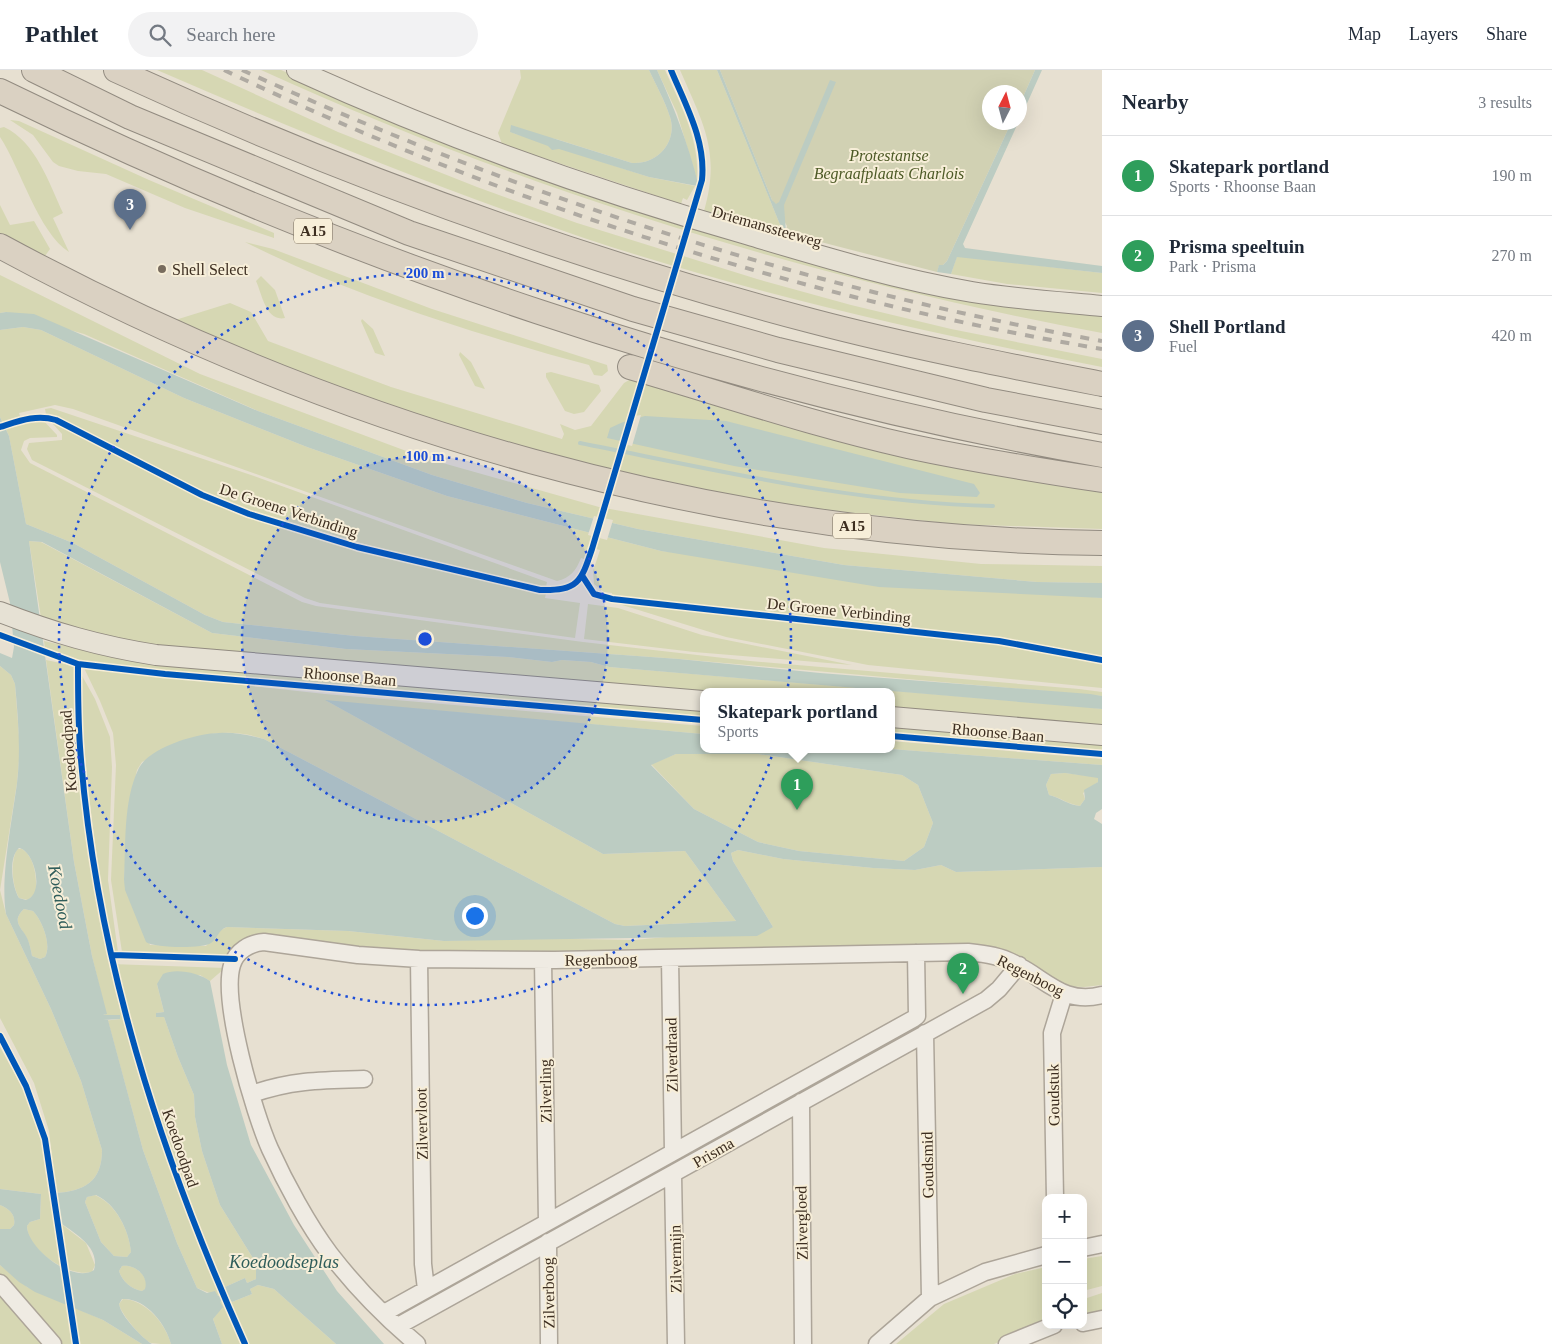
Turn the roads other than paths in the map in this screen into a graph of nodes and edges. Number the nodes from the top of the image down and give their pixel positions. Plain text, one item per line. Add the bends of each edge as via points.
1 (34, 70) edge
2 (116, 70) edge
3 (297, 70) edge
4 (0, 91) edge
5 (0, 246) edge
6 (1102, 306) edge
7 (630, 367) dead end
8 (1102, 384) edge
9 (1102, 422) edge
10 (1102, 455) edge
11 (1102, 480) edge
12 (1102, 543) edge
13 (0, 612) edge
14 (700, 701) edge
15 (895, 717) edge
16 (1102, 735) edge
17 (916, 953) junction
18 (670, 958) junction
19 (419, 959) junction
20 (543, 960) junction
21 (1019, 965) junction
22 (1064, 994) junction
23 (1102, 995) edge
24 (925, 1033) junction
25 (364, 1080) dead end
26 (252, 1094) junction
27 (801, 1102) junction
28 (673, 1152) junction
29 (673, 1174) junction
30 (1055, 1194) edge
31 (547, 1222) junction
32 (548, 1242) junction
33 (1102, 1244) edge
34 (1087, 1247) edge
35 (1042, 1256) edge
36 (0, 1283) edge
37 (426, 1289) junction
38 (930, 1298) junction
39 (384, 1313) junction
40 (1102, 1319) edge
41 (1087, 1322) edge
42 (398, 1326) junction
43 (1044, 1329) edge
44 (53, 1344) edge
45 (417, 1344) edge
46 (549, 1344) edge
47 (676, 1344) edge
48 (803, 1344) edge
49 (877, 1344) edge
50 (1007, 1344) edge

1 - 9 highway, A15 via 138,121 400,230 633,309 778,350 986,400
2 - 8 highway via 295,149 406,193 637,272 814,322 960,356
3 - 6 main road, Driemanssteeweg via 486,150 679,215 836,260 946,287
4 - 10 highway, A15 via 103,142 272,214 487,294 659,349 863,405
5 - 12 highway, A15 via 81,290 175,334 293,383 467,444 606,482 763,514 891,532
7 - 11 highway via 907,446
13 - 14 main road, Rhoonse Baan via 56,634 156,654
15 - 16 main road, Rhoonse Baan
17 - 18 street, Regenboog
17 - 21 street, Regenboog via 981,953
17 - 28 street, Prisma via 917,1016
18 - 20 street, Regenboog
18 - 28 street, Zilverdraad
19 - 20 street, Regenboog
19 - 26 street, Regenboog via 264,942 241,951 232,966 230,989 242,1063
19 - 37 street, Zilvervloot via 422,1244
20 - 31 street, Zilverling
21 - 22 street, Regenboog
21 - 24 street, Prisma via 986,1000
22 - 23 street, Regenboog
22 - 30 street, Goudstuk via 1052,1038
24 - 27 street, Prisma
24 - 38 street, Goudsmid
25 - 26 street via 310,1080 280,1084
26 - 39 street, Regenboog via 269,1146 287,1184 330,1253
27 - 29 street, Prisma
27 - 48 street, Zilvergloed
28 - 31 street, Prisma
29 - 32 street, Prisma
29 - 47 street, Zilvermijn
31 - 37 street, Prisma
32 - 42 street, Prisma
32 - 46 street, Zilverboog
33 - 34 street
35 - 38 street via 986,1272
36 - 44 street
37 - 39 street, Prisma
38 - 49 street
39 - 42 street, Regenboog
40 - 41 street
42 - 45 street, Regenboog
43 - 50 street

